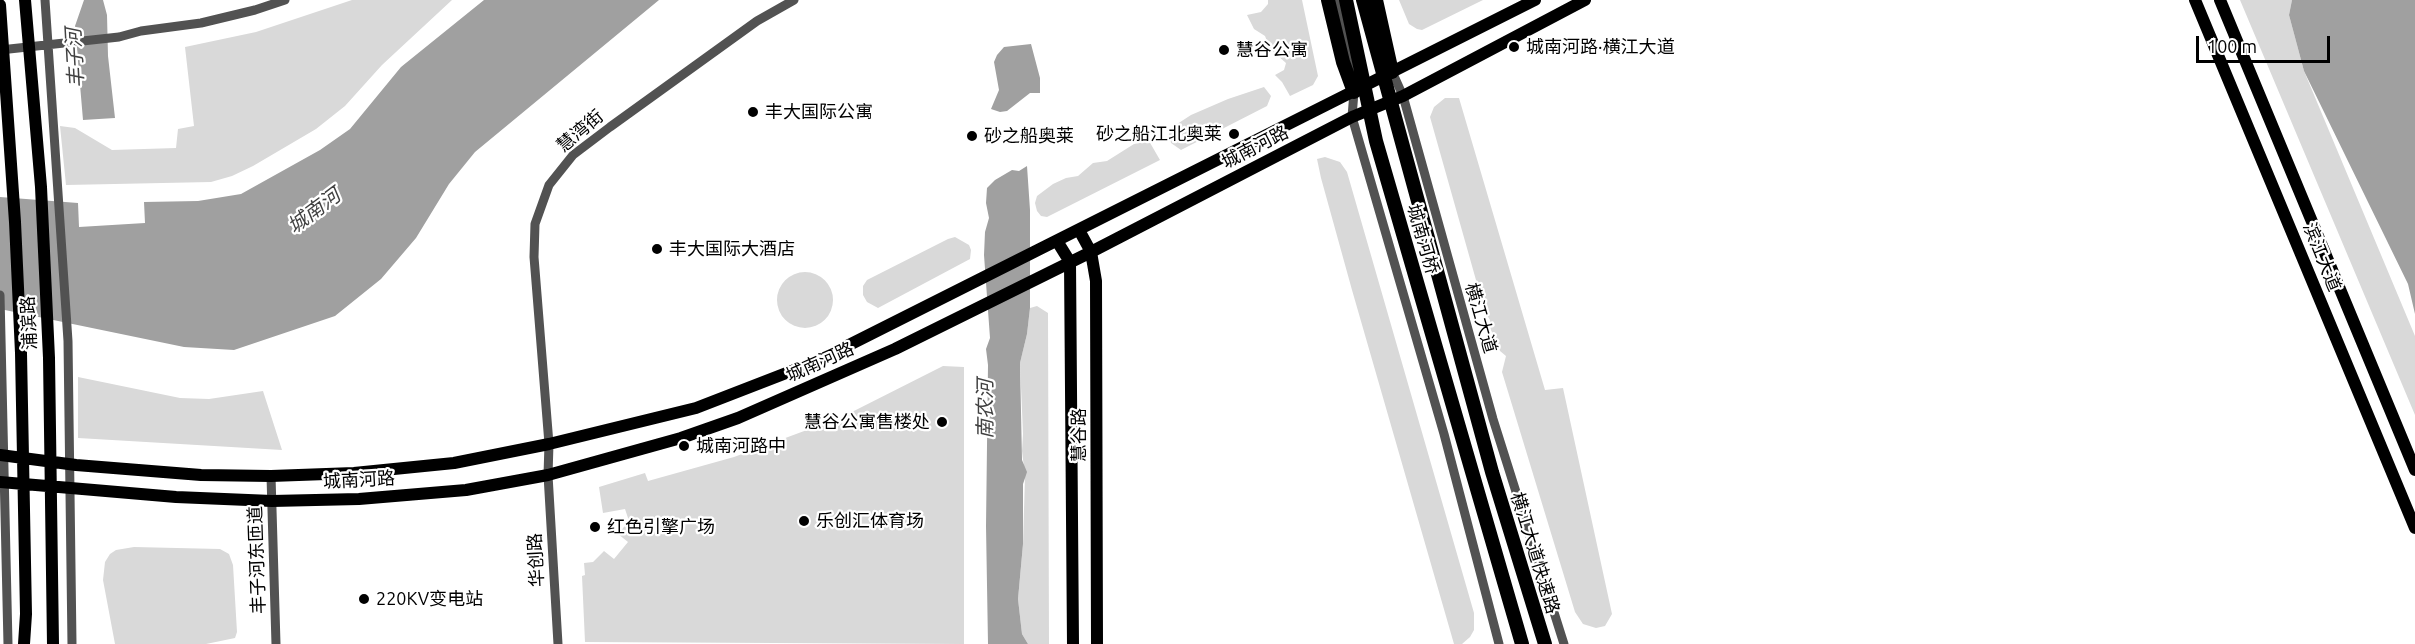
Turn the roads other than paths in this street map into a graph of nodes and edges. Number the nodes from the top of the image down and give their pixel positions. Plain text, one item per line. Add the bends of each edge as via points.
1 (25, 0) edge
2 (45, 0) edge
3 (285, 0) edge
4 (794, 0) edge
5 (1328, 0) edge
6 (1337, 0) edge
7 (1346, 0) edge
8 (1363, 0) edge
9 (1370, 0) edge
10 (1535, 0) edge
11 (1584, 0) edge
12 (2196, 0) edge
13 (2220, 0) edge
14 (0, 5) edge
15 (1378, 7) edge
16 (0, 50) edge
17 (1392, 72) junction
18 (1354, 92) junction
19 (1404, 96) junction
20 (1352, 117) junction
21 (1079, 230) junction
22 (1056, 241) junction
23 (1091, 252) junction
24 (1070, 262) junction
25 (0, 295) edge
26 (549, 444) junction
27 (0, 455) edge
28 (2415, 470) edge
29 (1492, 472) joint
30 (548, 475) junction
31 (271, 476) junction
32 (0, 482) edge
33 (1475, 484) joint
34 (272, 501) junction
35 (2415, 528) edge
36 (8, 644) edge
37 (24, 644) edge
38 (54, 644) edge
39 (72, 644) edge
40 (276, 644) edge
41 (558, 644) edge
42 (1073, 644) edge
43 (1097, 644) edge
44 (1499, 644) edge
45 (1522, 644) edge
46 (1545, 644) edge
47 (1564, 644) edge

1 - 38 main road, 浦滨路 via 41,187 49,358
2 - 39 street, 浦滨路 via 68,341
3 - 16 street via 201,23 66,45
4 - 26 street, 慧湾街 via 757,21 610,127 573,155 549,185 535,224 534,256
5 - 18 highway
6 - 18 street via 1351,59
7 - 33 highway, 城南河桥 via 1376,141
8 - 29 highway, 城南河桥
9 - 17 street, 横江大道
10 - 17 main road, 城南河路
11 - 19 main road, 城南河路
12 - 35 main road, 滨江大道
13 - 28 main road, 滨江大道
14 - 37 main road, 浦滨路 via 15,222
15 - 17 highway
17 - 18 main road, 城南河路
17 - 19 street, 横江大道
18 - 20 street
18 - 21 main road, 城南河路
19 - 20 main road, 城南河路
19 - 47 street, 横江大道 via 1493,419
20 - 23 main road, 城南河路
20 - 44 street via 1441,422
21 - 22 main road, 城南河路
21 - 23 main road, 慧谷路
22 - 24 main road
22 - 26 main road, 城南河路 via 839,350 729,396 647,422
23 - 24 main road, 城南河路
23 - 43 main road, 慧谷路 via 1096,281
24 - 30 main road, 城南河路 via 895,348 738,418
24 - 42 main road, 慧谷路
25 - 36 street, 浦滨路
26 - 30 street, 慧湾街
26 - 31 main road, 城南河路 via 408,469
27 - 31 main road, 城南河路 via 146,471
29 - 46 highway, 横江大道快速路
30 - 34 main road, 城南河路 via 466,490
30 - 41 street, 华创路
31 - 34 street, 丰子河东匝道
32 - 34 main road, 城南河路
33 - 45 highway, 横江大道快速路
34 - 40 street, 丰子河东匝道

